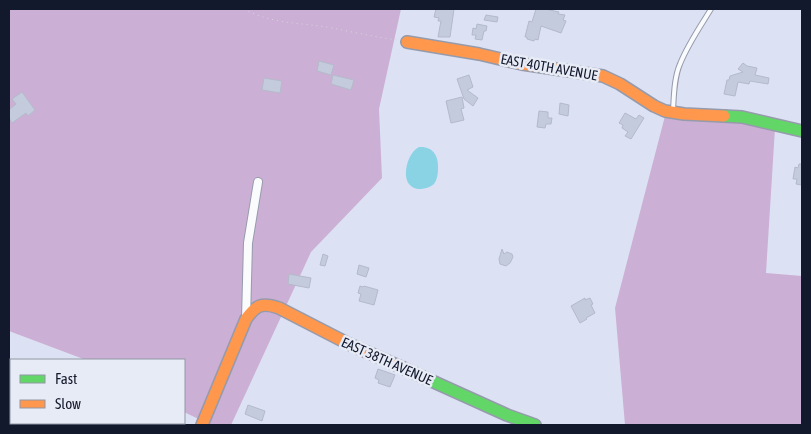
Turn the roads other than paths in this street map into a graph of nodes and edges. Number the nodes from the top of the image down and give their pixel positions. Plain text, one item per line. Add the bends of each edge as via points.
1 (711, 9) edge
2 (407, 42) road end
3 (672, 112) junction
4 (802, 131) edge
5 (258, 182) dead end
6 (246, 319) junction
7 (202, 425) edge
8 (534, 425) edge

1 - 3 lane via 680,64
2 - 3 street, EAST 40TH AVENUE via 603,76 661,110
3 - 4 street, EAST 40TH AVENUE via 742,117
5 - 6 street, EAST 38TH AVENUE via 248,243
6 - 7 street, EAST 38TH AVENUE
6 - 8 street, EAST 38TH AVENUE via 254,307 271,304 349,344

